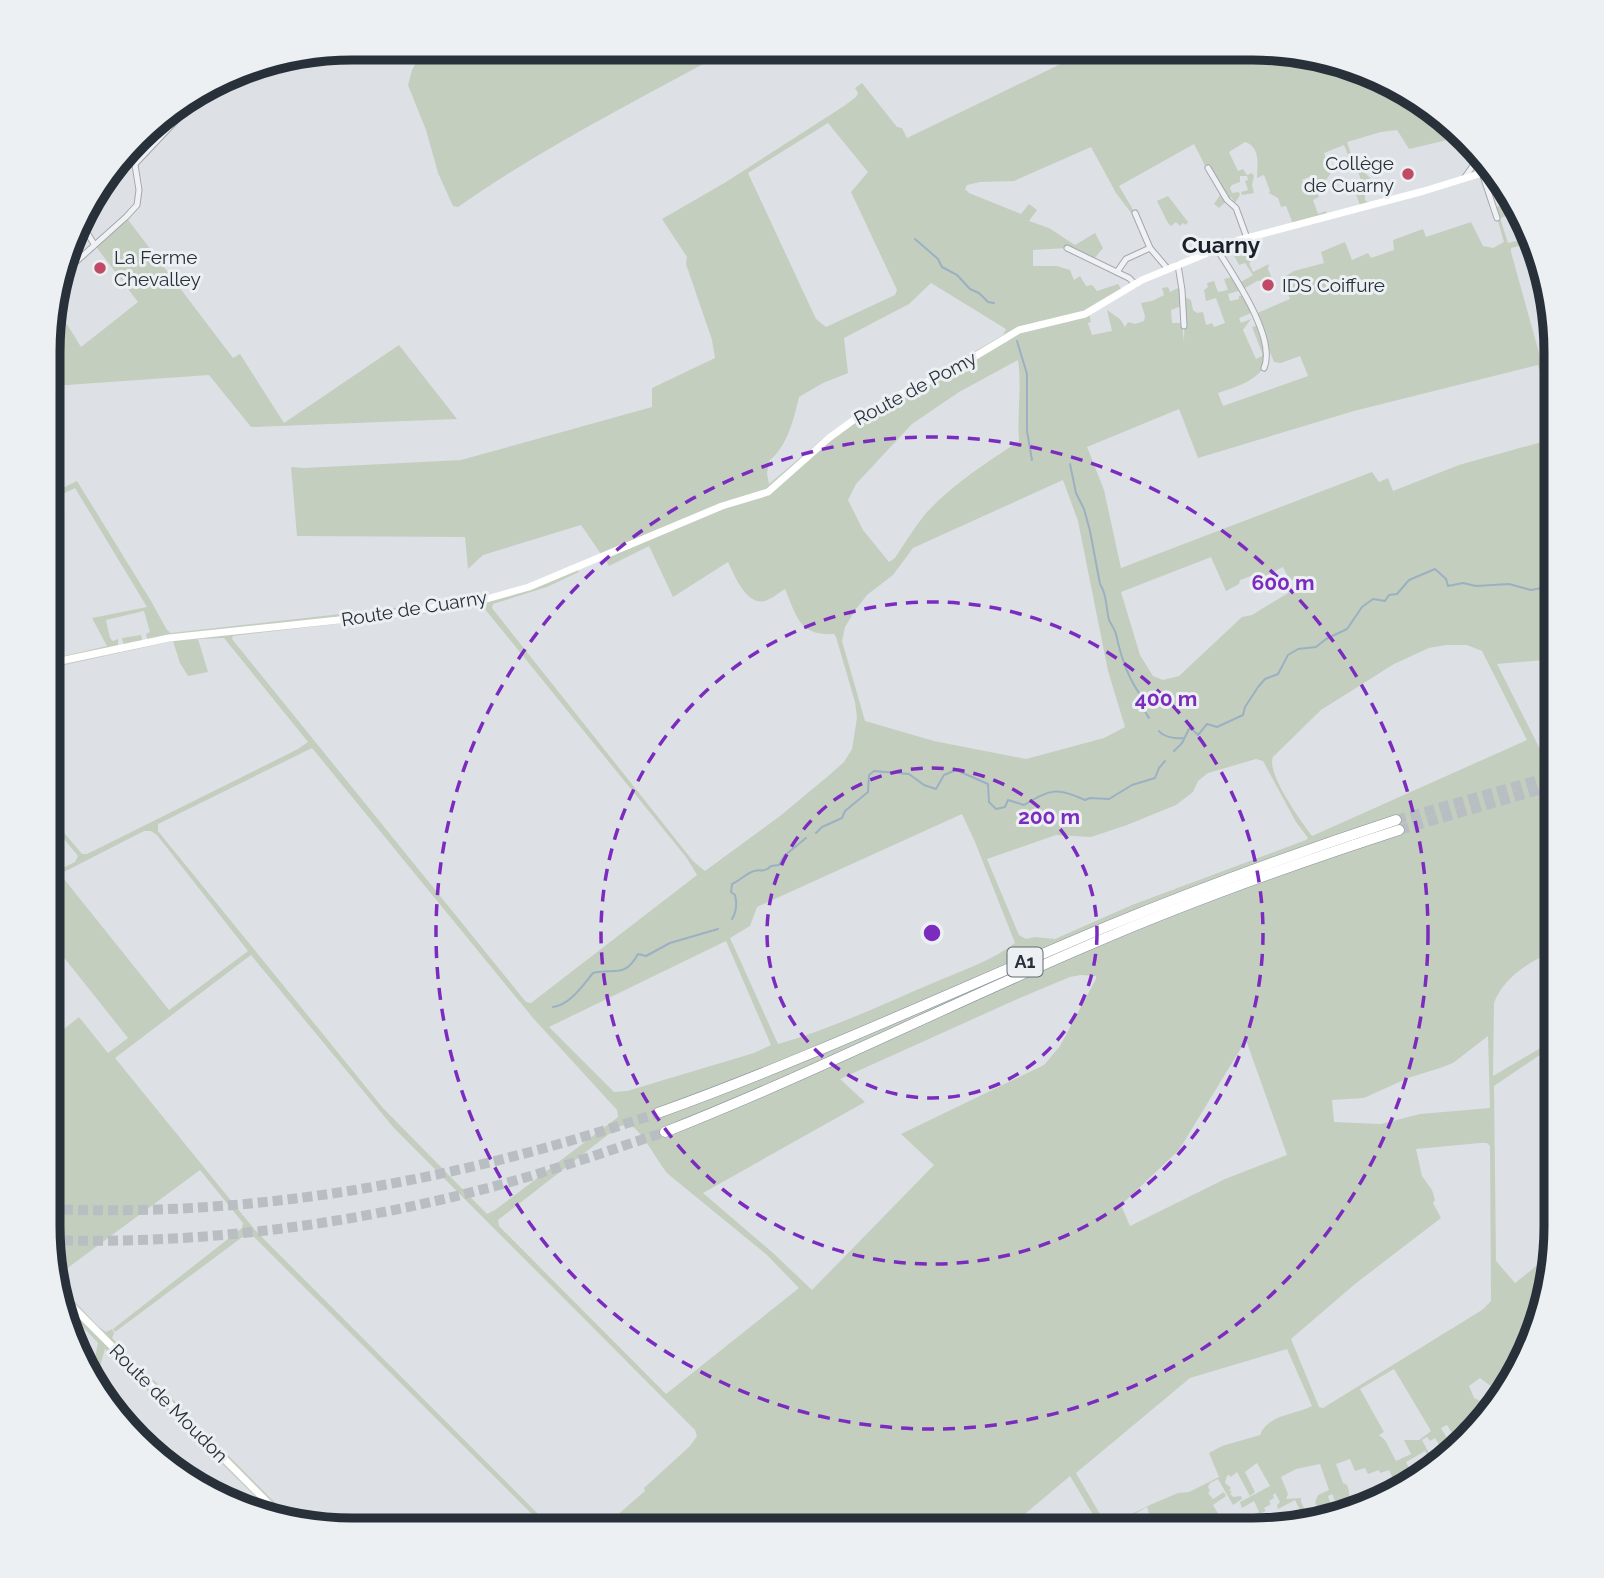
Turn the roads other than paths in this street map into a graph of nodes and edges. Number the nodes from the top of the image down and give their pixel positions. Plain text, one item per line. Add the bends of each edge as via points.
1 (182, 114) edge
2 (134, 157) edge
3 (1474, 162) edge
4 (135, 164) junction
5 (1208, 168) dead end
6 (1483, 172) edge
7 (1485, 175) edge
8 (1463, 179) junction
9 (1135, 213) dead end
10 (1497, 218) dead end
11 (86, 231) edge
12 (1247, 238) junction
13 (94, 244) junction
14 (1067, 247) dead end
15 (1150, 248) junction
16 (1217, 249) junction
17 (73, 264) edge
18 (1178, 265) junction
19 (1167, 268) junction
20 (1117, 272) junction
21 (1135, 284) junction
22 (1184, 326) dead end
23 (1264, 368) dead end
24 (761, 495) joint
25 (60, 661) edge
26 (658, 1114) tunnel mouth
27 (665, 1132) tunnel mouth
28 (70, 1304) edge
29 (273, 1508) edge

1 - 4 street
2 - 4 street
3 - 8 street
4 - 13 street via 138,202
5 - 12 street via 1236,208
6 - 8 street, Route de Pomy
7 - 10 street
8 - 12 street, Route de Pomy
9 - 15 street
11 - 13 street
12 - 16 street, Route de Pomy
13 - 17 street
14 - 20 street
15 - 19 street
15 - 20 street via 1124,260
16 - 18 street, Route de Pomy
16 - 23 street via 1263,338 1268,355
18 - 19 street, Route de Pomy
18 - 22 street
19 - 21 street, Route de Pomy
20 - 21 street
21 - 24 street, Route de Pomy via 1085,314 1013,333 855,419
24 - 25 street, Route de Cuarny via 722,506 549,580 483,600 169,638
26 - 27 highway, A1 via 805,1057 1167,902 1273,862 1397,825 1137,925
28 - 29 street, Route de Moudon

